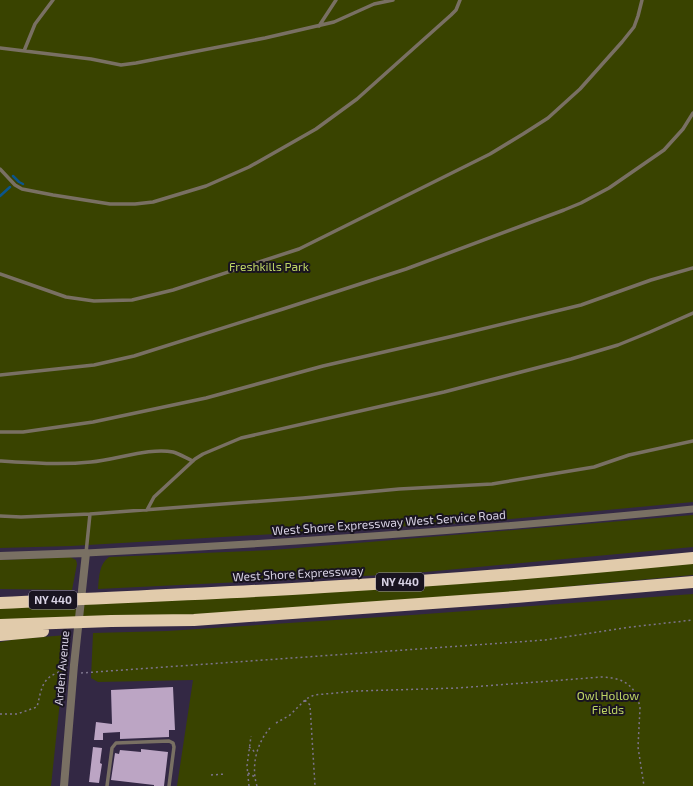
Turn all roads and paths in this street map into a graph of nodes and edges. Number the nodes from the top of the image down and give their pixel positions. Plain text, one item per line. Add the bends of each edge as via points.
1 (53, 0) edge
2 (336, 0) edge
3 (393, 0) edge
4 (460, 0) edge
5 (642, 0) edge
6 (319, 26) junction
7 (0, 48) edge
8 (24, 51) junction
9 (693, 113) edge
10 (0, 169) edge
11 (693, 268) edge
12 (0, 274) edge
13 (693, 313) edge
14 (0, 375) edge
15 (0, 432) edge
16 (693, 441) edge
17 (0, 461) edge
18 (193, 461) junction
19 (693, 509) edge
20 (147, 510) junction
21 (90, 514) junction
22 (0, 516) edge
23 (86, 553) junction
24 (0, 556) edge
25 (693, 558) edge
26 (693, 582) edge
27 (0, 596) edge
28 (106, 597) junction
29 (0, 604) edge
30 (194, 620) junction
31 (693, 620) edge
32 (0, 625) edge
33 (0, 635) edge
34 (73, 669) junction
35 (305, 700) junction
36 (0, 714) edge
37 (276, 723) dead end
38 (270, 728) dead end
39 (251, 736) dead end
40 (249, 747) junction
41 (256, 754) junction
42 (248, 773) junction
43 (225, 774) dead end
44 (211, 775) dead end
45 (255, 777) junction
46 (64, 786) edge
47 (107, 786) edge
48 (169, 786) edge
49 (249, 786) edge
50 (258, 786) edge
51 (315, 786) edge
52 (644, 786) edge

1 - 8 lane via 35,24
2 - 6 lane
3 - 6 lane via 374,4
4 - 10 lane via 451,15 339,113 249,167 206,186 153,202 110,204 22,189
5 - 12 lane via 634,27 580,89 548,118 490,154 299,250 132,300 94,301 66,297
6 - 8 lane via 121,65
7 - 8 lane
9 - 14 lane via 670,145 655,157 609,188 564,210 406,269 134,356 94,365
11 - 15 lane via 574,306 323,366 206,398 93,422 23,432
13 - 18 lane via 624,342 571,359 444,392 242,438 203,454
16 - 20 lane via 594,467 492,484 399,489
17 - 18 lane via 61,464 93,462 149,452 173,452
18 - 20 lane via 154,497
19 - 23 street, West Shore Expressway West Service Road via 320,540
20 - 21 lane
21 - 22 lane
21 - 23 lane
23 - 24 street
23 - 34 street, Arden Avenue
25 - 28 highway, West Shore Expressway / NY 440 via 315,588
26 - 30 highway, NY 440
27 - 28 highway
28 - 29 highway, West Shore Expressway / NY 440
30 - 32 highway, NY 440
30 - 33 highway
31 - 34 path via 545,640
34 - 36 path via 50,675 43,682 37,707 16,714
34 - 46 street, Arden Avenue
35 - 37 path via 290,715
35 - 51 path via 310,704
35 - 52 path via 314,695 357,691 458,688 602,677 620,679 630,686 639,702 639,755
38 - 41 path
39 - 40 path
40 - 41 path
40 - 42 path
41 - 45 path
42 - 45 path
42 - 49 path
43 - 44 path
45 - 50 path
47 - 48 lane via 113,745 169,741 174,747

